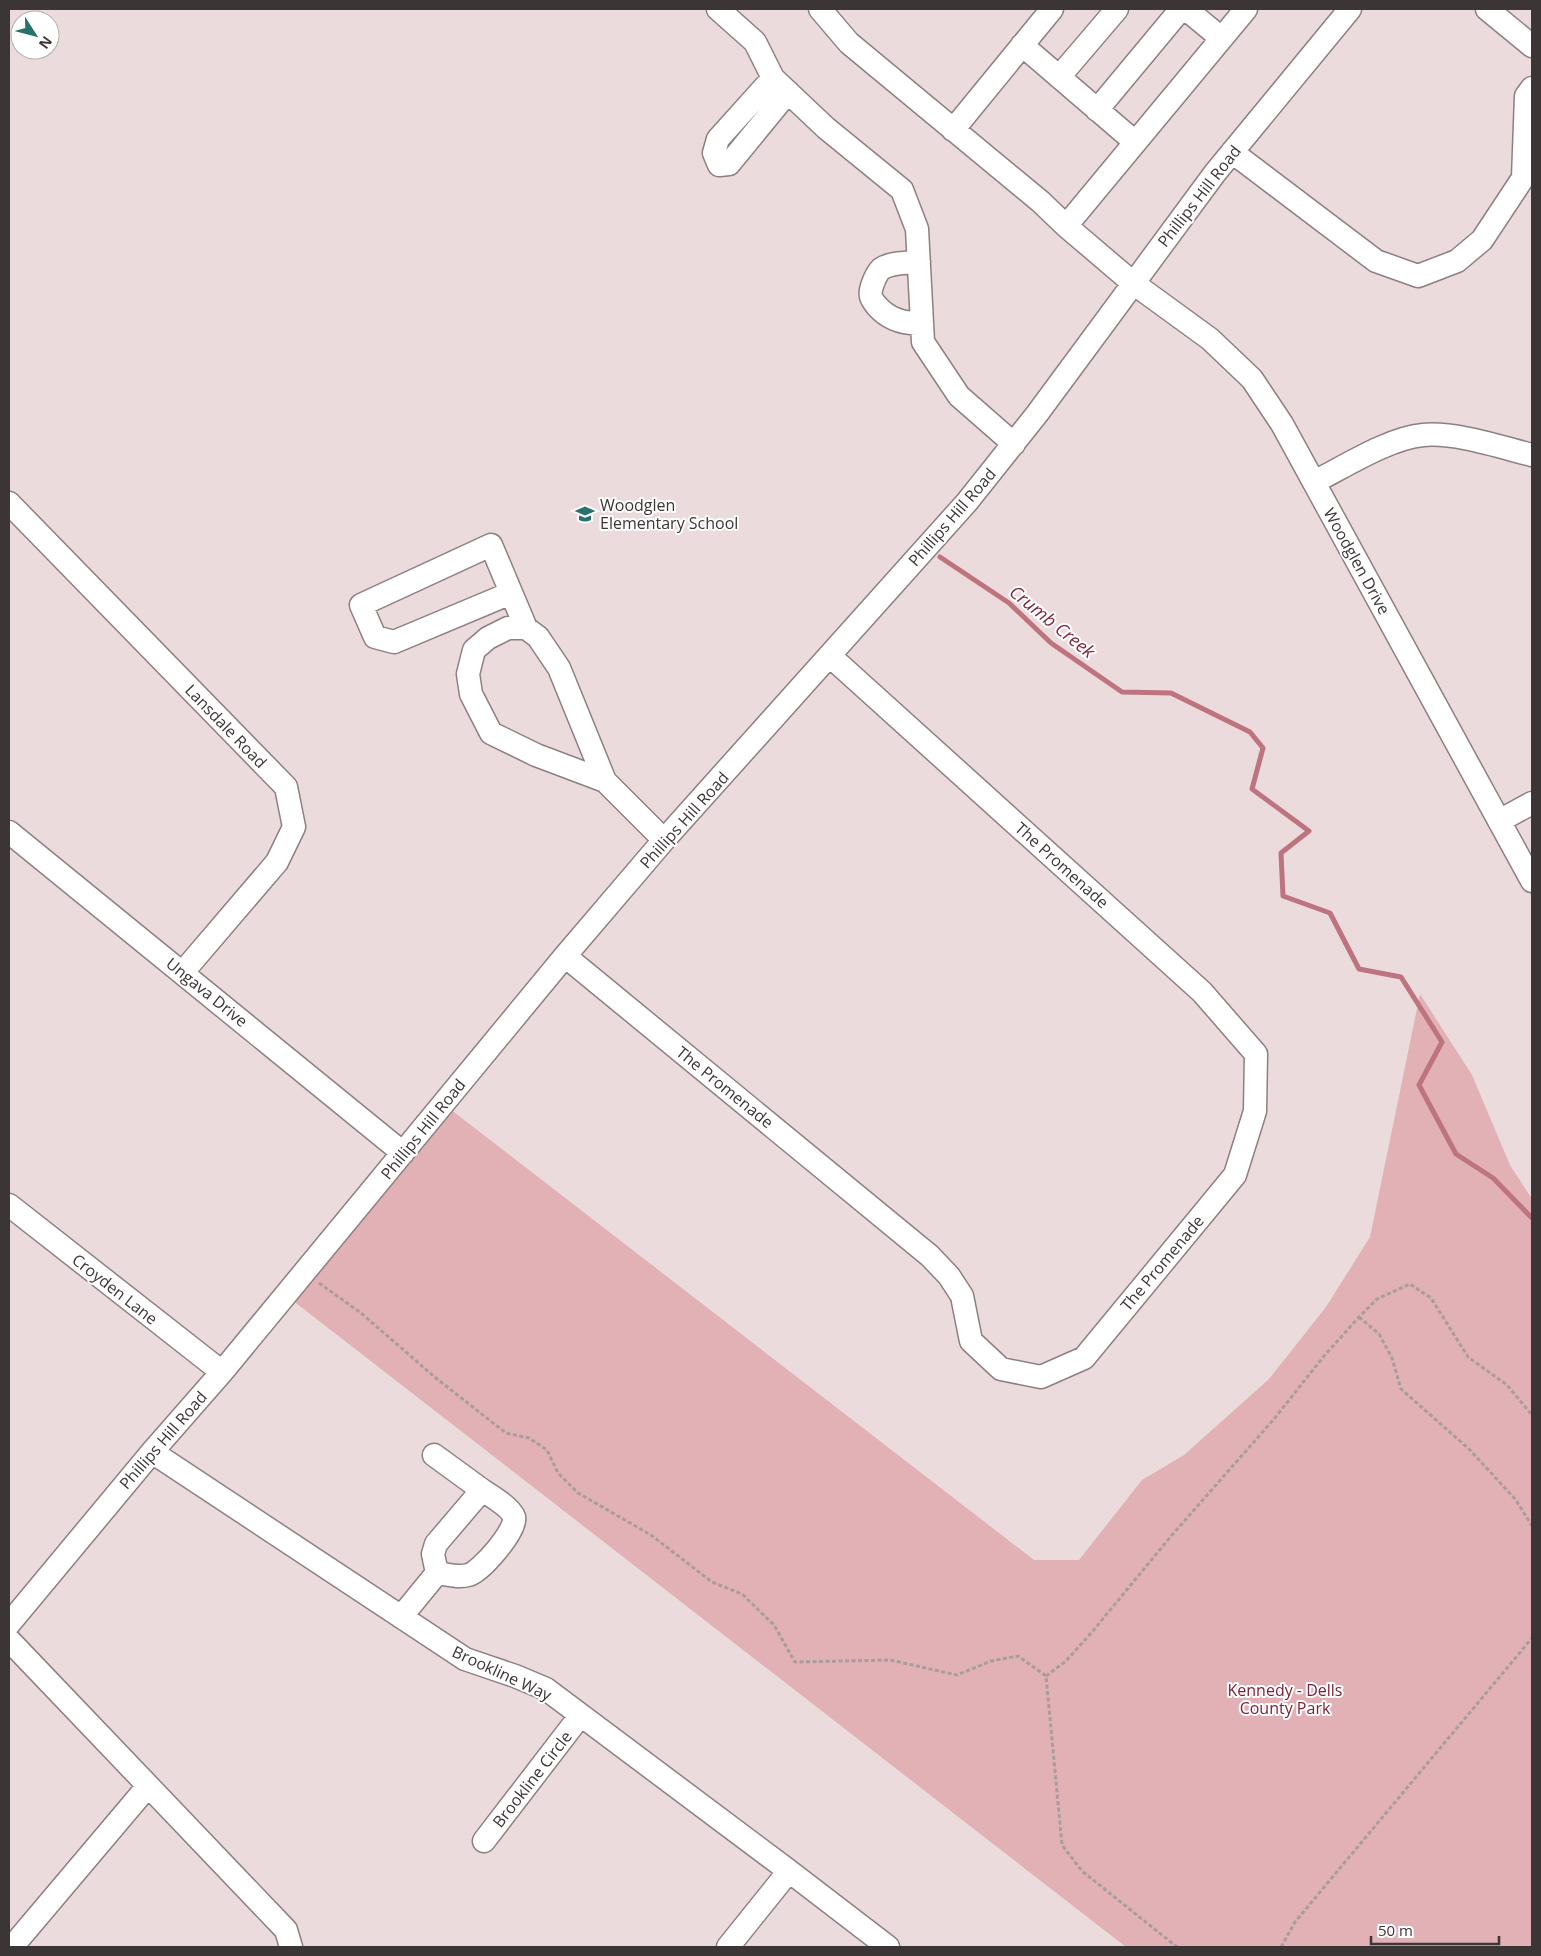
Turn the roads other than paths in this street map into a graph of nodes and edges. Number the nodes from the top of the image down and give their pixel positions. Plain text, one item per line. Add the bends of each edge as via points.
1 (718, 9) edge
2 (820, 9) edge
3 (1032, 9) edge
4 (1052, 9) edge
5 (1116, 9) edge
6 (1180, 9) edge
7 (1186, 9) edge
8 (1246, 9) edge
9 (1350, 9) edge
10 (1487, 9) edge
11 (1222, 38) junction
12 (1027, 39) junction
13 (1532, 46) edge
14 (1059, 77) junction
15 (1532, 88) edge
16 (1097, 110) junction
17 (952, 130) junction
18 (1135, 142) junction
19 (1232, 152) junction
20 (1066, 226) junction
21 (919, 262) junction
22 (1133, 282) junction
23 (922, 324) junction
24 (1014, 444) junction
25 (1532, 455) edge
26 (1314, 482) junction
27 (9, 504) edge
28 (511, 592) junction
29 (526, 628) junction
30 (830, 656) junction
31 (605, 781) junction
32 (1532, 804) edge
33 (1499, 820) junction
34 (9, 832) edge
35 (664, 840) junction
36 (1532, 881) edge
37 (565, 956) junction
38 (183, 972) junction
39 (404, 1153) junction
40 (9, 1205) edge
41 (222, 1372) junction
42 (152, 1452) junction
43 (434, 1455) dead end
44 (482, 1490) junction
45 (437, 1573) junction
46 (401, 1617) junction
47 (9, 1624) edge
48 (9, 1640) edge
49 (580, 1716) junction
50 (148, 1786) junction
51 (484, 1841) dead end
52 (789, 1871) junction
53 (12, 1947) edge
54 (291, 1947) edge
55 (728, 1947) edge
56 (888, 1947) edge

1 - 21 street via 755,42 781,85 826,128 902,190 917,229
2 - 17 street, Woodglen Drive via 849,43
3 - 12 street
4 - 12 street
5 - 14 street
6 - 16 street
7 - 11 street
8 - 11 street
9 - 19 street, Phillips Hill Road
10 - 13 street
11 - 18 street
12 - 14 street
12 - 17 street
14 - 16 street
15 - 19 street via 1526,96 1523,178 1482,240 1457,261 1418,276 1376,261
16 - 18 street
17 - 20 street, Woodglen Drive
18 - 20 street
19 - 22 street, Phillips Hill Road
20 - 22 street, Woodglen Drive
21 - 23 street
21 - 23 street via 882,269 870,292 871,299 892,319
22 - 24 street, Phillips Hill Road
22 - 26 street, Woodglen Drive via 1210,340 1252,379
23 - 24 street via 923,342 958,396
24 - 30 street, Phillips Hill Road via 967,502
25 - 26 street via 1461,438 1423,435 1392,442
26 - 33 street, Woodglen Drive
27 - 38 street, Lansdale Road via 286,787 294,827 276,862
28 - 28 street via 491,545 361,605 375,637 394,642
28 - 29 street
29 - 31 street via 538,637 559,668
29 - 31 street via 508,628 474,650 468,674 471,694 482,718 491,733 536,755
30 - 35 street, Phillips Hill Road
30 - 37 street, The Promenade via 1202,992 1256,1054 1255,1111 1236,1175 1084,1358 1041,1377 1001,1369 971,1341 962,1296 930,1256
31 - 35 street
32 - 33 street
33 - 36 street, Woodglen Drive
34 - 38 street, Ungava Drive
35 - 37 street, Phillips Hill Road
37 - 39 street, Phillips Hill Road
38 - 39 street, Ungava Drive
39 - 41 street, Phillips Hill Road
40 - 41 street, Croyden Lane
41 - 42 street, Phillips Hill Road
42 - 46 street, Brookline Way
42 - 47 street, Phillips Hill Road
43 - 44 street
44 - 45 street via 436,1544 433,1554
44 - 45 street via 510,1511 515,1518 514,1524 483,1565 468,1576
45 - 46 street
46 - 49 street, Brookline Way via 465,1660 546,1689
48 - 50 street
49 - 51 street, Brookline Circle
49 - 52 street, Brookline Way
50 - 53 street
50 - 54 street via 286,1930
52 - 55 street
52 - 56 street, Brookline Way

